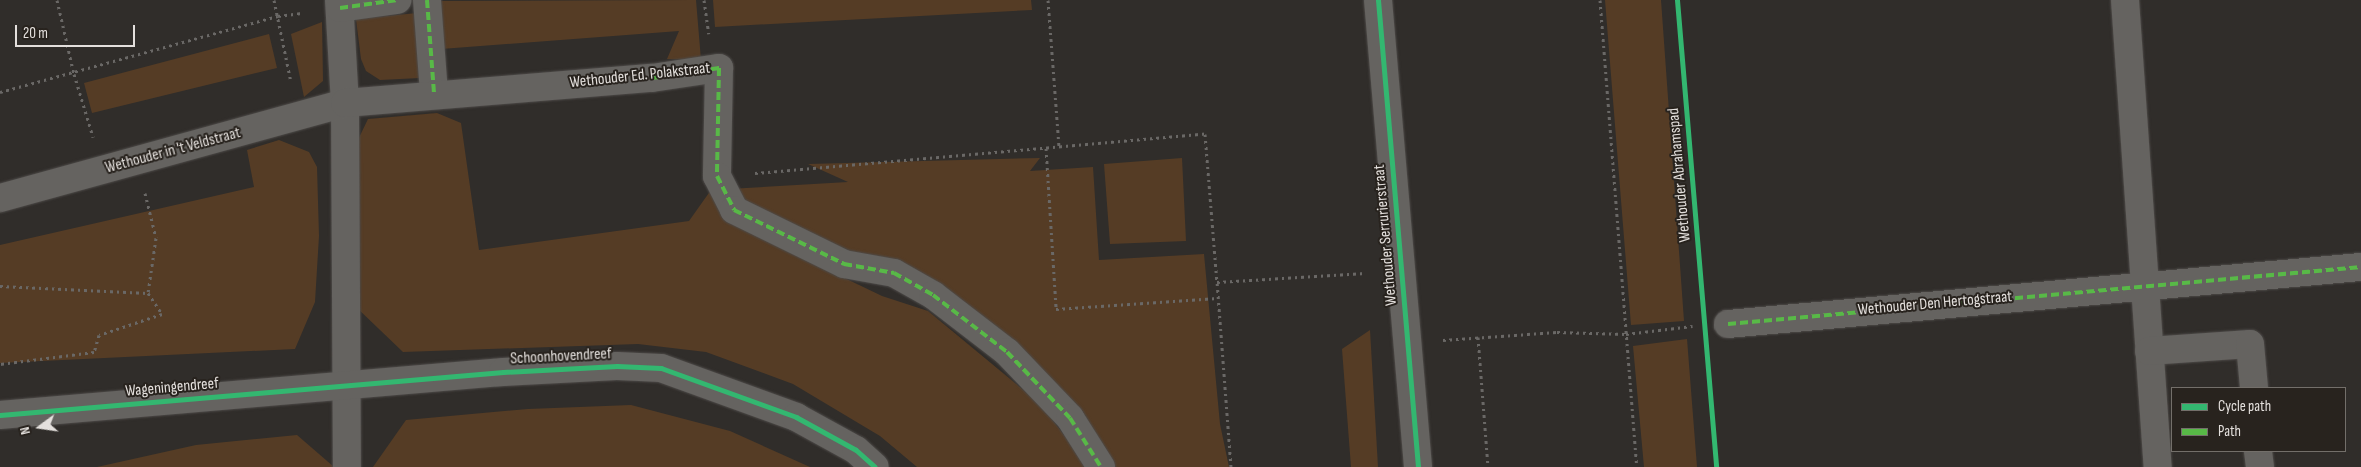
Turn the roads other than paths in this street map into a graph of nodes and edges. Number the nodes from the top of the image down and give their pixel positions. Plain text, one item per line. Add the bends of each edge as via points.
1 (397, 0) edge
2 (427, 0) edge
3 (1378, 0) edge
4 (2125, 0) edge
5 (339, 4) edge
6 (434, 94) junction
7 (345, 103) junction
8 (0, 198) edge
9 (2361, 267) edge
10 (2143, 285) junction
11 (1728, 324) road end
12 (2149, 351) junction
13 (346, 387) junction
14 (2254, 387) edge
15 (0, 415) edge
16 (2258, 452) edge
17 (347, 467) edge
18 (875, 467) edge
19 (1101, 467) edge
20 (1418, 467) edge
21 (2158, 467) edge
22 (2260, 467) edge

1 - 5 street
2 - 6 street
3 - 20 street, Wethouder Serrurierstraat
4 - 10 street
5 - 7 street
6 - 7 street, Wethouder Ed. Polakstraat
6 - 19 street, Wethouder Ed. Polakstraat via 652,78 719,68 717,176 734,210 844,264 894,274 933,295 1007,352 1070,418
7 - 8 street, Wethouder in 't Veldstraat via 296,120
7 - 13 street
9 - 10 street, Wethouder Den Hertogstraat
10 - 11 street, Wethouder Den Hertogstraat
10 - 12 street
12 - 14 street via 2250,344
12 - 21 street
13 - 15 street, Wageningendreef
13 - 17 street
13 - 18 street, Schoonhovendreef via 512,372 617,366 662,368 796,417 856,450
16 - 22 street

